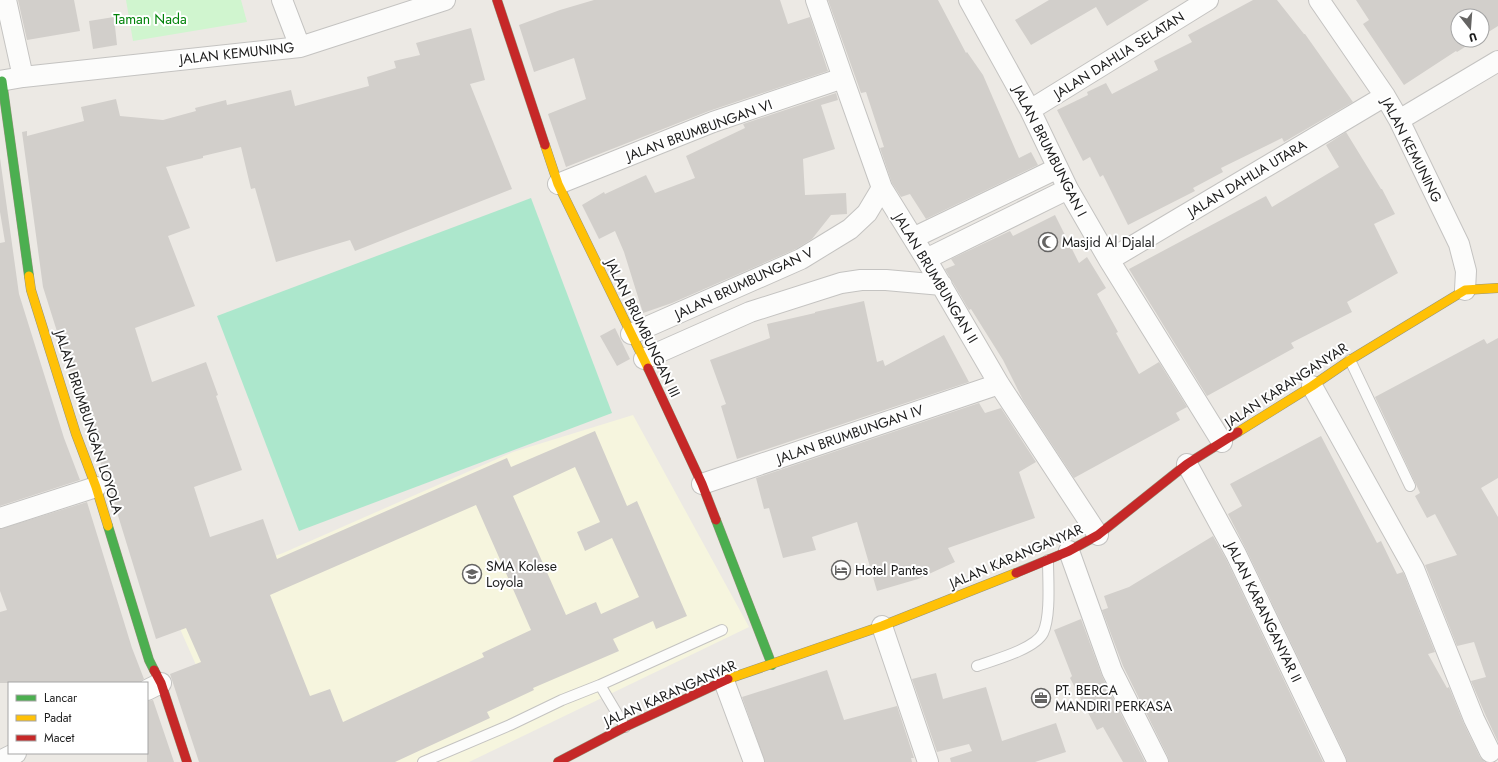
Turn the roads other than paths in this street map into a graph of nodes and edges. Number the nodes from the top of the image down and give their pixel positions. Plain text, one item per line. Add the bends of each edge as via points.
1 (6, 0) edge
2 (282, 0) edge
3 (445, 0) edge
4 (497, 0) edge
5 (816, 0) edge
6 (969, 0) edge
7 (1208, 0) edge
8 (1319, 0) edge
9 (300, 47) junction
10 (1498, 61) edge
11 (23, 77) junction
12 (842, 78) junction
13 (1, 81) edge
14 (1385, 96) junction
15 (1030, 110) junction
16 (1399, 120) junction
17 (1058, 168) junction
18 (558, 184) junction
19 (882, 188) junction
20 (1068, 189) junction
21 (993, 199) junction
22 (1004, 220) junction
23 (913, 238) junction
24 (926, 259) junction
25 (1109, 260) junction
26 (942, 285) junction
27 (1498, 288) edge
28 (1466, 290) junction
29 (631, 334) junction
30 (644, 359) junction
31 (1350, 360) junction
32 (999, 384) junction
33 (1312, 386) junction
34 (1222, 442) junction
35 (1187, 464) junction
36 (702, 484) junction
37 (1410, 486) dead end
38 (96, 487) junction
39 (0, 518) edge
40 (1098, 535) junction
41 (1069, 551) junction
42 (1048, 560) junction
43 (882, 626) junction
44 (722, 630) dead end
45 (772, 665) junction
46 (978, 666) dead end
47 (724, 681) junction
48 (600, 685) junction
49 (154, 687) edge
50 (625, 726) junction
51 (14, 754) edge
52 (1489, 754) edge
53 (0, 761) edge
54 (565, 761) edge
55 (187, 762) edge
56 (423, 762) edge
57 (754, 762) edge
58 (928, 762) edge
59 (1158, 762) edge
60 (1336, 762) edge

1 - 11 street
2 - 9 street
3 - 9 street, JALAN KEMUNING
4 - 18 street, JALAN BRUMBUNGAN III
5 - 12 street, JALAN BRUMBUNGAN II
6 - 15 street, JALAN BRUMBUNGAN I
7 - 15 street, JALAN DAHLIA SELATAN
8 - 14 street, JALAN KEMUNING
9 - 11 street, JALAN KEMUNING
10 - 16 street
11 - 13 street, JALAN KEMUNING
12 - 18 street, JALAN BRUMBUNGAN VI via 713,122
12 - 19 street, JALAN BRUMBUNGAN II
13 - 38 street, JALAN BRUMBUNGAN LOYOLA via 31,290 76,434
14 - 16 street, JALAN KEMUNING
14 - 25 street, JALAN DAHLIA UTARA
15 - 17 street, JALAN BRUMBUNGAN I
16 - 28 street, JALAN KEMUNING via 1459,244 1466,271
17 - 20 street, JALAN BRUMBUNGAN I
17 - 21 street
18 - 29 street, JALAN BRUMBUNGAN III
19 - 23 street, JALAN BRUMBUNGAN II
19 - 29 street, JALAN BRUMBUNGAN V via 867,213 850,229 801,259
20 - 22 street
20 - 25 street, JALAN BRUMBUNGAN I
21 - 22 street
21 - 23 street
22 - 24 street
23 - 24 street, JALAN BRUMBUNGAN II
24 - 26 street, JALAN BRUMBUNGAN II
25 - 34 street, JALAN BRUMBUNGAN I
26 - 30 street, JALAN BRUMBUNGAN V via 886,280 841,283 750,312
26 - 32 street, JALAN BRUMBUNGAN II
27 - 28 street
28 - 31 street, JALAN KARANGANYAR
29 - 30 street, JALAN BRUMBUNGAN III
30 - 36 street, JALAN BRUMBUNGAN III
31 - 33 street, JALAN KARANGANYAR
31 - 37 lane
32 - 36 street, JALAN BRUMBUNGAN IV
32 - 40 street, JALAN BRUMBUNGAN II
33 - 34 street, JALAN KARANGANYAR
33 - 52 street via 1414,569
34 - 35 street, JALAN KARANGANYAR
35 - 40 street, JALAN KARANGANYAR
35 - 60 street, JALAN KARANGANYAR II via 1236,554
36 - 45 street, JALAN BRUMBUNGAN III
38 - 39 street
38 - 49 street, JALAN BRUMBUNGAN LOYOLA via 149,660
40 - 41 street, JALAN KARANGANYAR
41 - 42 street, JALAN KARANGANYAR
41 - 59 street via 1112,671
42 - 43 street, JALAN KARANGANYAR
42 - 46 lane via 1049,606 1042,634 1029,646
43 - 45 street, JALAN KARANGANYAR
43 - 58 street
44 - 48 lane
45 - 47 street, JALAN KARANGANYAR
47 - 50 street, JALAN KARANGANYAR
47 - 57 street
48 - 50 lane
48 - 56 lane
49 - 55 street, JALAN BRUMBUNGAN LOYOLA
50 - 54 street, JALAN KARANGANYAR
51 - 53 street

